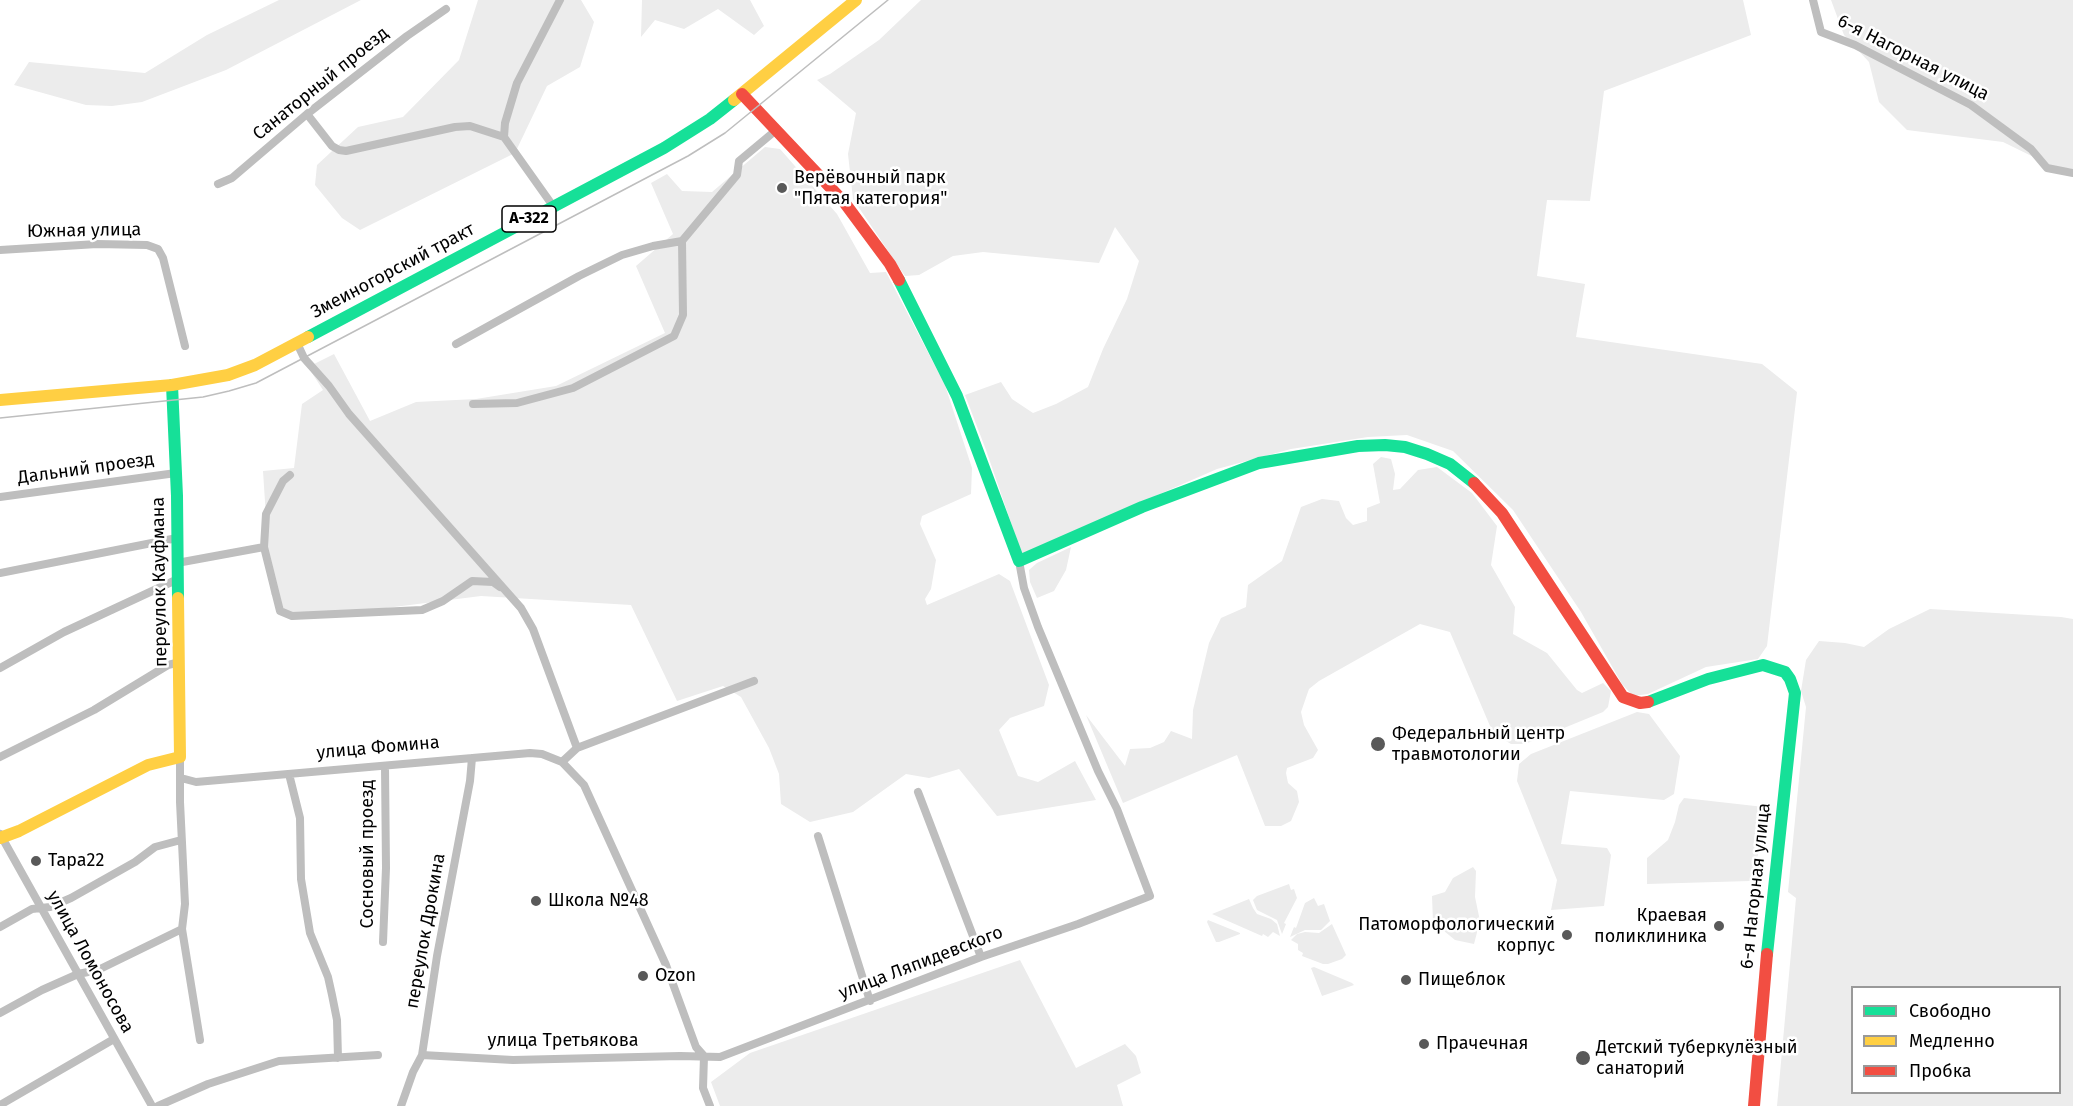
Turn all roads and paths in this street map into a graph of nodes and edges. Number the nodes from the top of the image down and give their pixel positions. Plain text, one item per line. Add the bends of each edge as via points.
1 (560, 0) edge
2 (856, 0) edge
3 (1813, 0) edge
4 (446, 9) dead end
5 (742, 94) junction
6 (307, 114) junction
7 (775, 131) junction
8 (504, 137) junction
9 (2073, 173) edge
10 (218, 184) dead end
11 (553, 206) junction
12 (682, 241) junction
13 (0, 250) edge
14 (297, 344) junction
15 (456, 344) dead end
16 (185, 346) dead end
17 (172, 385) junction
18 (0, 400) edge
19 (473, 404) dead end
20 (176, 473) junction
21 (290, 475) dead end
22 (0, 497) edge
23 (177, 538) junction
24 (264, 547) junction
25 (1019, 561) junction
26 (177, 563) junction
27 (0, 573) edge
28 (178, 579) junction
29 (503, 588) junction
30 (180, 662) junction
31 (0, 668) edge
32 (754, 681) dead end
33 (577, 748) junction
34 (0, 757) edge
35 (180, 757) junction
36 (472, 758) junction
37 (562, 762) junction
38 (385, 767) junction
39 (289, 774) junction
40 (182, 778) junction
41 (918, 792) dead end
42 (818, 836) dead end
43 (1, 837) edge
44 (182, 840) junction
45 (41, 907) junction
46 (0, 927) edge
47 (182, 929) junction
48 (383, 942) dead end
49 (981, 957) junction
50 (78, 974) junction
51 (870, 1001) junction
52 (0, 1013) edge
53 (114, 1039) junction
54 (200, 1040) dead end
55 (378, 1055) dead end
56 (422, 1055) junction
57 (704, 1056) junction
58 (338, 1058) junction
59 (0, 1105) edge
60 (152, 1106) edge
61 (158, 1106) edge
62 (401, 1106) edge
63 (710, 1106) edge
64 (1754, 1106) edge

1 - 8 street via 517,83
2 - 5 main road, Змеиногорский тракт / А-322
3 - 9 street, 6-я Нагорная улица via 1821,32 1855,45 1971,105 2031,148 2047,168
4 - 6 street, Санаторный проезд
5 - 7 main road
5 - 11 main road, Змеиногорский тракт / А-322 via 664,148
6 - 8 street via 332,146 346,151 455,127 470,126
6 - 10 street, Санаторный проезд via 232,178
7 - 12 street via 739,161 737,175
7 - 25 main road via 855,216 890,264 957,396
8 - 11 street
11 - 14 main road, Змеиногорский тракт / А-322
12 - 15 street via 622,255
12 - 19 street via 683,315 674,336 573,388 517,403
13 - 16 street, Южная улица via 97,244 147,245 158,249
14 - 17 main road, Змеиногорский тракт / А-322 via 228,375
14 - 29 street via 349,414
17 - 18 main road, А-322
17 - 20 main road, переулок Кауфмана
20 - 22 street, Дальний проезд
20 - 23 main road, переулок Кауфмана
21 - 24 street via 266,514
23 - 26 main road, переулок Кауфмана
23 - 27 street
24 - 26 street
24 - 29 street via 280,611 292,616 422,610 472,581 493,582
25 - 49 street, улица Ляпидевского via 1038,627 1150,896
25 - 64 main road, 6-я Нагорная улица via 1142,507 1259,464 1358,446 1405,447 1450,464 1479,487 1502,513 1623,697 1648,702 1708,679 1762,665 1785,672 1795,693
26 - 28 main road, переулок Кауфмана
28 - 30 main road, переулок Кауфмана
28 - 31 street via 64,632
29 - 33 street via 533,629
30 - 34 street
30 - 35 main road, переулок Кауфмана
32 - 33 street
33 - 37 street
35 - 40 street, переулок Кауфмана
35 - 43 main road via 148,765
36 - 37 street, улица Фомина via 530,753
36 - 38 street, улица Фомина
36 - 56 street, переулок Дрокина
37 - 57 street via 584,785 666,965 696,1047
38 - 39 street, улица Фомина
38 - 48 street, Сосновый проезд
39 - 40 street, улица Фомина via 196,782
39 - 58 street via 300,818 301,879 310,933 328,977 337,1020
40 - 44 street, переулок Кауфмана
41 - 49 street
42 - 51 street
43 - 45 street, улица Ломоносова
44 - 45 street via 155,847 71,898
44 - 47 street, переулок Кауфмана
45 - 46 street
45 - 50 street, улица Ломоносова
47 - 50 street via 98,970
47 - 54 street, переулок Кауфмана
49 - 51 street, улица Ляпидевского
50 - 52 street
50 - 53 street, улица Ломоносова
51 - 57 street, улица Ляпидевского via 720,1058
53 - 59 street
53 - 60 street, улица Ломоносова
55 - 58 street
56 - 57 street, улица Третьякова via 513,1059
56 - 62 street, переулок Дрокина
57 - 63 street via 703,1088
58 - 61 street via 279,1061 208,1084

